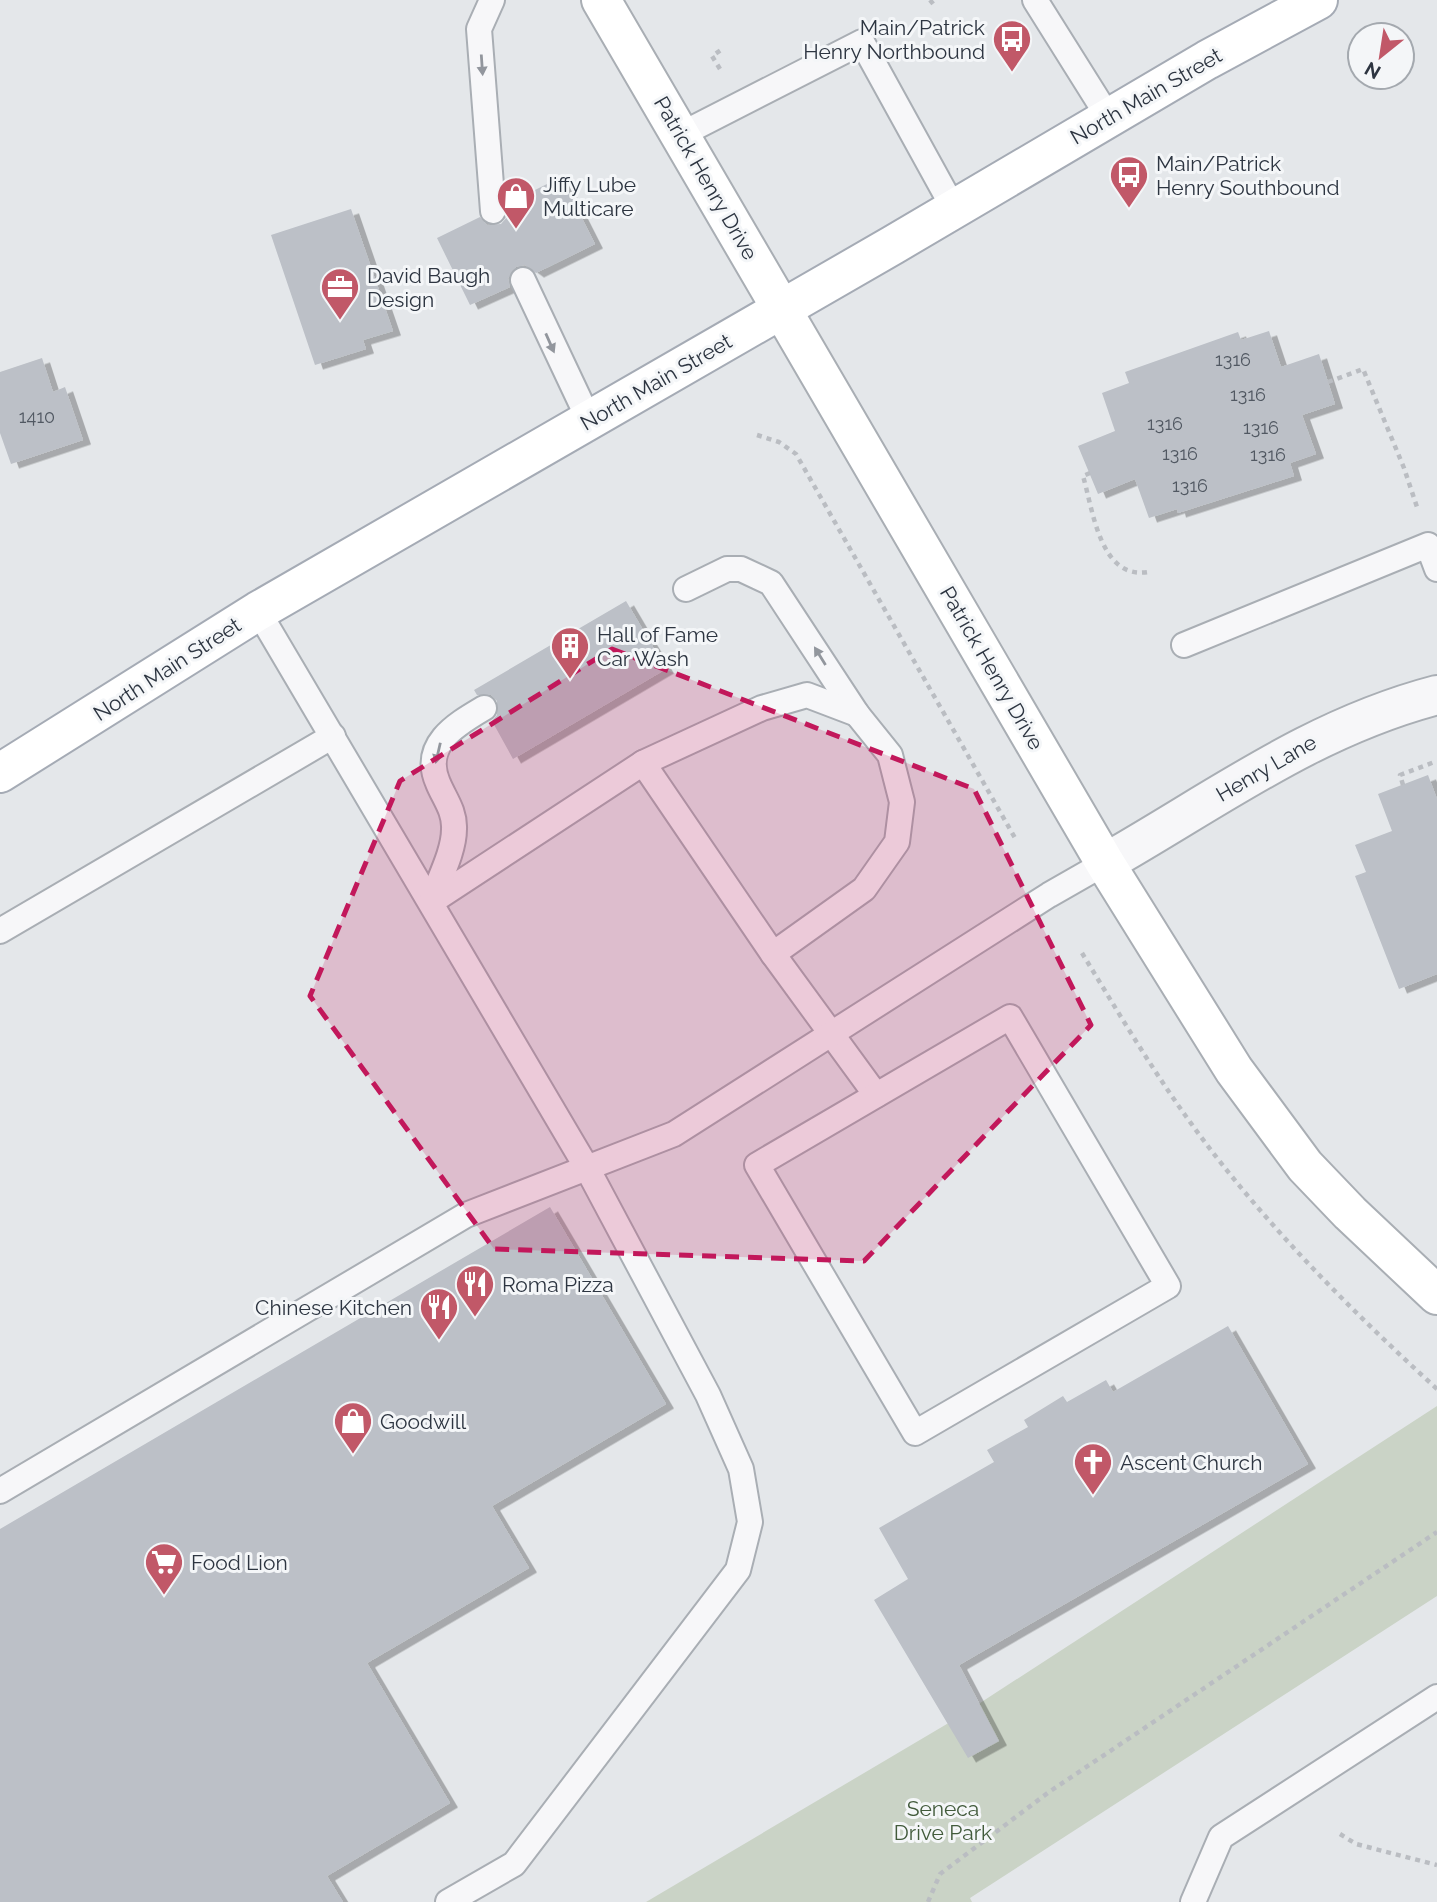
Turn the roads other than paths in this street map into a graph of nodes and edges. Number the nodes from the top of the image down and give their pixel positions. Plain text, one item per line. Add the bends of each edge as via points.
1 (492, 0) edge
2 (601, 0) edge
3 (1035, 0) edge
4 (1318, 0) edge
5 (1109, 118) junction
6 (680, 135) junction
7 (954, 209) junction
8 (493, 211) dead end
9 (523, 280) dead end
10 (782, 309) junction
11 (589, 420) junction
12 (1437, 569) edge
13 (686, 589) dead end
14 (258, 611) junction
15 (1184, 645) dead end
16 (1437, 695) edge
17 (484, 708) dead end
18 (857, 714) junction
19 (333, 736) junction
20 (643, 763) junction
21 (0, 773) edge
22 (1105, 863) junction
23 (431, 902) junction
24 (0, 932) edge
25 (773, 954) junction
26 (831, 1034) junction
27 (876, 1095) junction
28 (587, 1168) junction
29 (1437, 1295) edge
30 (0, 1490) edge
31 (1437, 1697) edge
32 (448, 1902) edge
33 (1193, 1902) edge

1 -> 8 lane via 480,29
2 - 6 main road, Patrick Henry Drive
3 - 5 lane
4 - 5 main road, North Main Street
5 - 7 main road, North Main Street
6 - 7 lane via 862,42
6 - 10 main road, Patrick Henry Drive
7 - 10 main road, North Main Street
9 -> 11 lane
10 - 11 main road, North Main Street
10 - 22 main road, Patrick Henry Drive
11 - 14 main road, North Main Street
12 - 15 lane via 1428,545
18 -> 13 lane via 771,583 741,569 727,569
14 - 19 lane
14 - 21 main road, North Main Street
16 - 22 street, Henry Lane via 1329,732
17 -> 23 lane via 449,729 439,743 436,779 452,812 454,829
18 - 20 lane via 807,695 762,708
18 - 25 lane via 890,755 902,802 897,842 864,889
19 - 23 lane
19 - 24 lane
20 - 23 lane
20 - 25 lane
22 - 26 lane
22 - 29 main road, Patrick Henry Drive via 1234,1070 1305,1166
23 - 28 lane
25 - 26 lane
26 - 27 lane
26 - 28 lane via 674,1134
27 - 27 lane via 757,1165 915,1433 1167,1286 1010,1017
28 - 30 lane via 466,1215
28 - 32 lane via 708,1395 741,1469 750,1522 738,1570 514,1864
31 - 33 lane via 1221,1837

